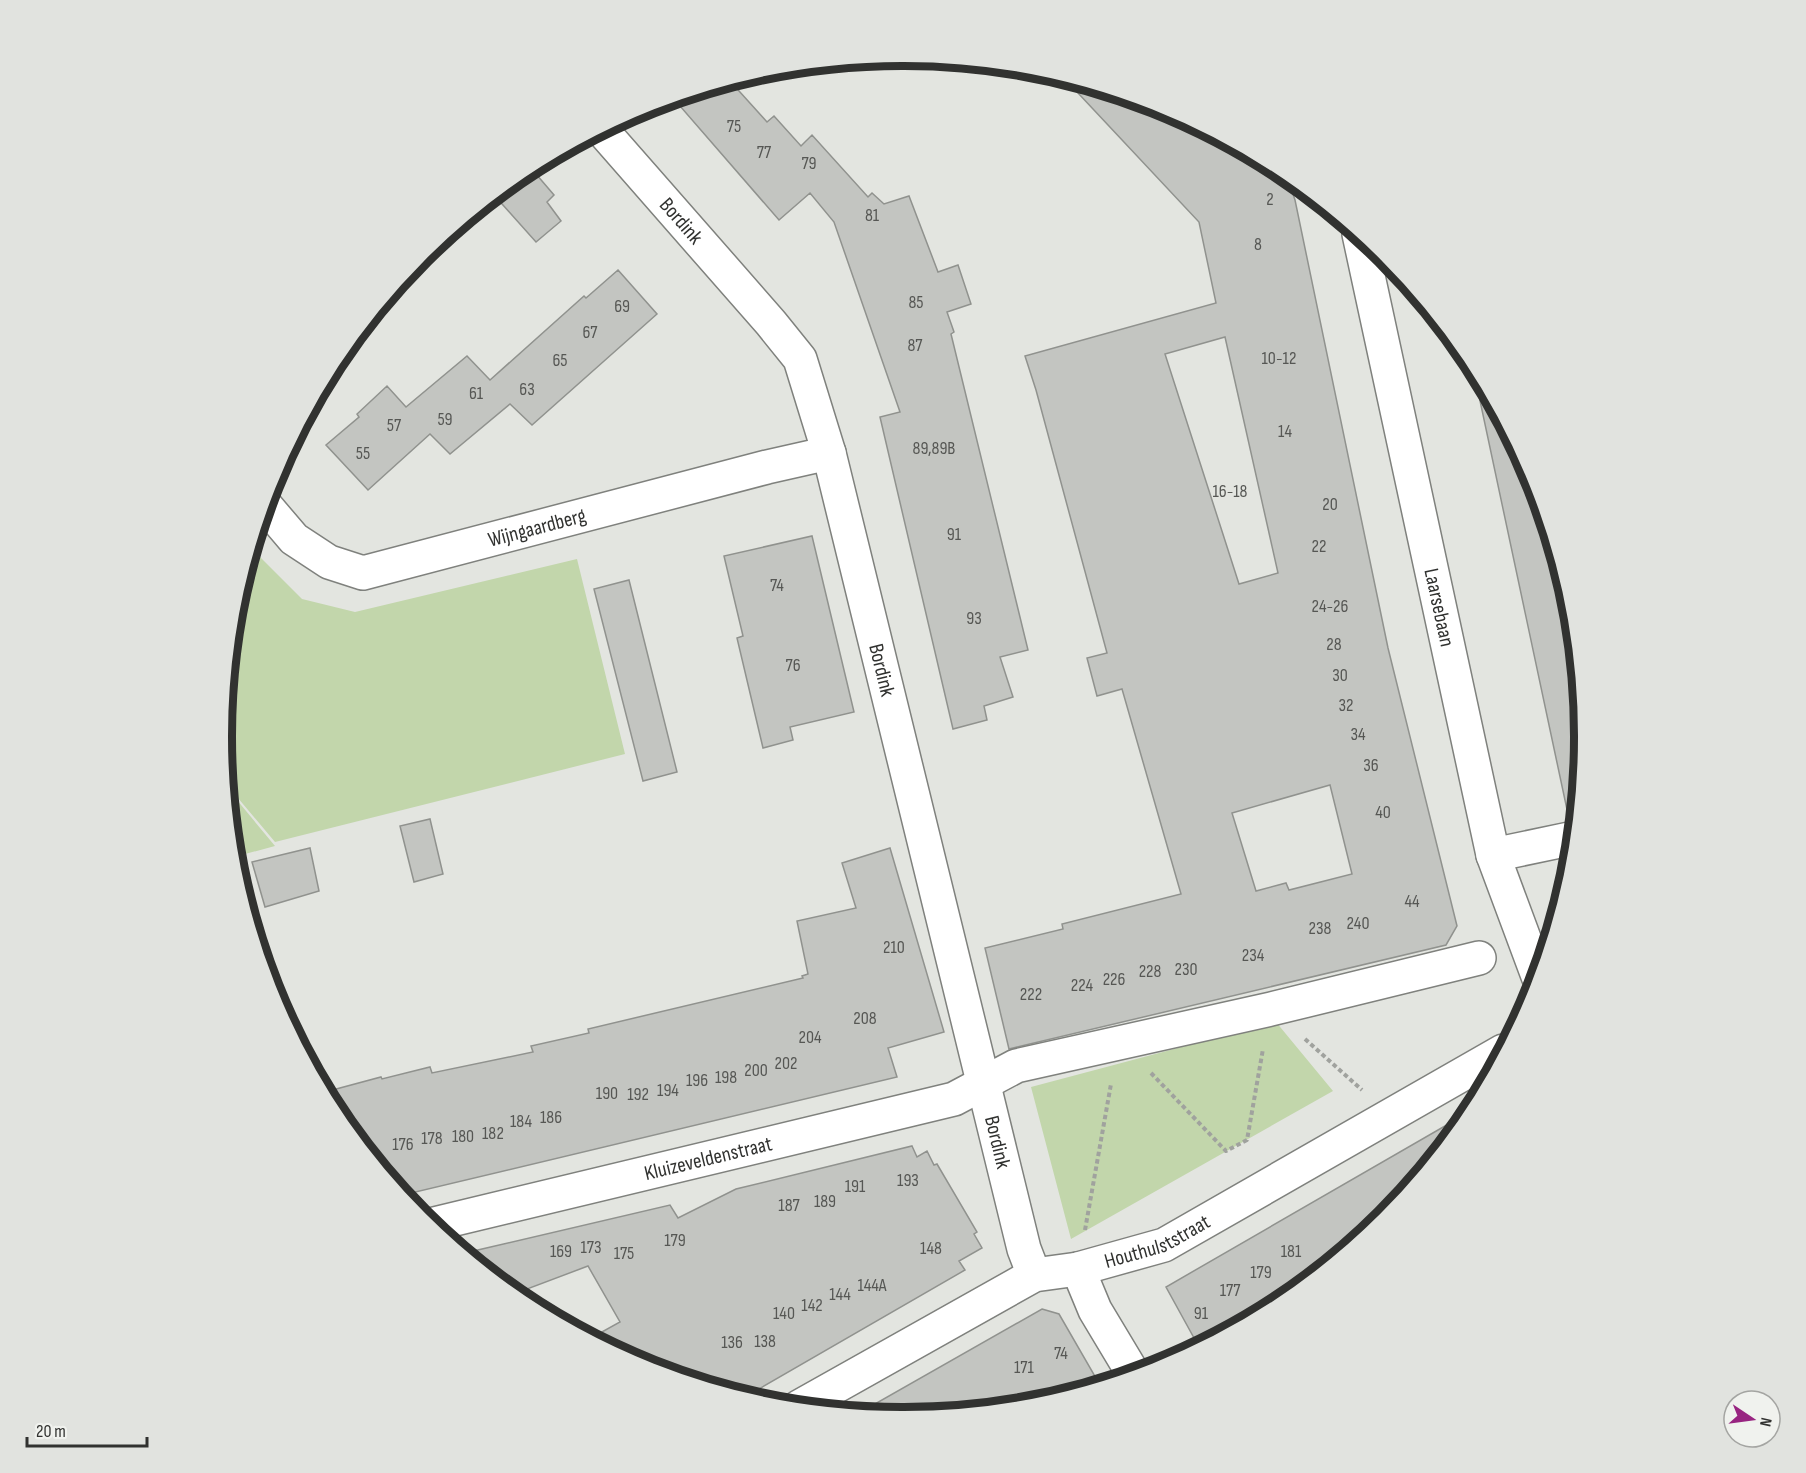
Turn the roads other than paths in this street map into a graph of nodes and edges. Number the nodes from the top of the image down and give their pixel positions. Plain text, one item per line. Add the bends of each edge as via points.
1 (606, 135) edge
2 (1362, 248) edge
3 (829, 453) junction
4 (271, 512) edge
5 (1565, 840) edge
6 (1493, 855) junction
7 (1479, 958) dead end
8 (1533, 964) edge
9 (1491, 1058) edge
10 (984, 1083) junction
11 (441, 1222) edge
12 (1078, 1269) junction
13 (1034, 1275) junction
14 (1129, 1367) edge
15 (811, 1400) edge

1 - 3 street, Bordink via 800,359
2 - 6 street, Laarsebaan
3 - 4 street, Wijngaardberg via 363,573 329,562 294,539
3 - 10 street, Bordink
5 - 6 street
6 - 8 street, Laarsebaan
7 - 10 street via 1016,1066
9 - 12 street, Houthulststraat via 1164,1245
10 - 11 street, Kluizeveldenstraat via 954,1099
10 - 13 street, Bordink via 1024,1249
12 - 13 street, Houthulststraat
12 - 14 street via 1095,1310
13 - 15 street, Houthulststraat

